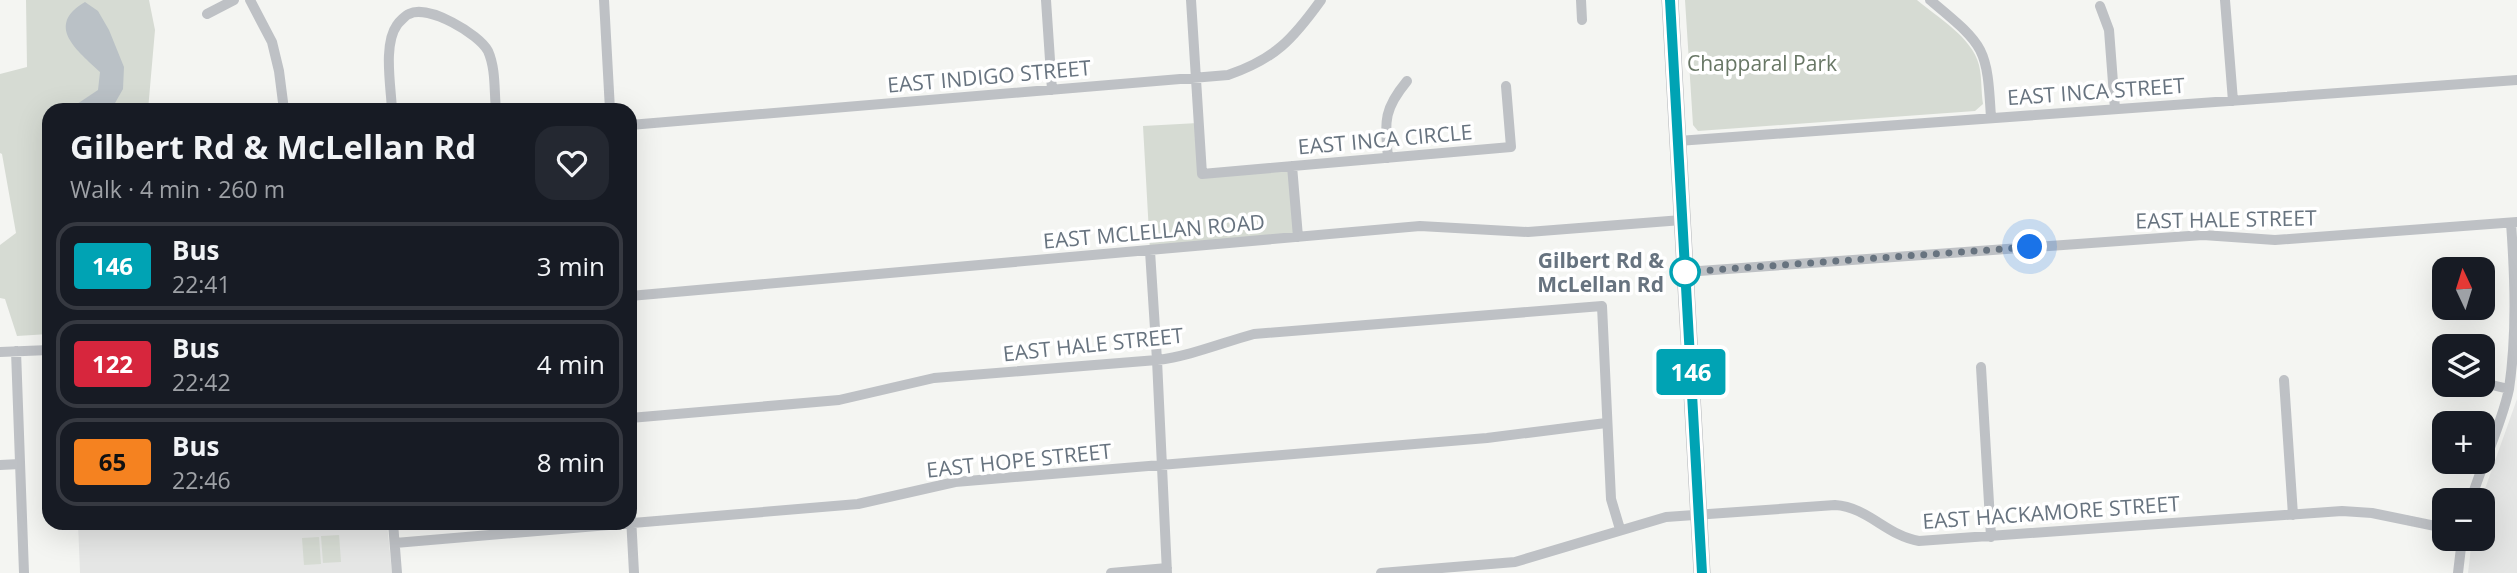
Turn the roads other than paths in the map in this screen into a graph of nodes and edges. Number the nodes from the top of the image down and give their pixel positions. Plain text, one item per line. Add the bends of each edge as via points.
1 (234, 0) edge
2 (250, 0) edge
3 (604, 0) edge
4 (1046, 0) edge
5 (1191, 0) edge
6 (1321, 0) edge
7 (1581, 0) edge
8 (1670, 0) edge
9 (2225, 0) edge
10 (1934, 1) edge
11 (2100, 6) dead end
12 (207, 13) dead end
13 (1582, 20) dead end
14 (1195, 79) junction
15 (1407, 80) dead end
16 (2517, 80) edge
17 (1506, 86) dead end
18 (1052, 90) junction
19 (2232, 101) junction
20 (283, 103) edge
21 (392, 103) edge
22 (495, 103) edge
23 (610, 103) edge
24 (2115, 109) junction
25 (1991, 118) junction
26 (637, 124) edge
27 (1678, 141) junction
28 (1388, 158) junction
29 (1292, 166) junction
30 (1682, 220) junction
31 (2514, 222) edge
32 (1298, 237) junction
33 (1150, 251) junction
34 (1685, 272) junction
35 (637, 295) edge
36 (42, 350) edge
37 (16, 351) junction
38 (0, 352) edge
39 (1157, 360) junction
40 (1980, 367) dead end
41 (2284, 380) dead end
42 (2495, 386) edge
43 (2509, 389) junction
44 (637, 417) edge
45 (1606, 423) junction
46 (20, 464) junction
47 (1161, 464) junction
48 (0, 466) edge
49 (2475, 488) edge
50 (1699, 514) junction
51 (2294, 515) junction
52 (637, 524) edge
53 (2432, 525) edge
54 (1620, 529) junction
55 (394, 530) edge
56 (557, 530) edge
57 (632, 530) edge
58 (1991, 537) junction
59 (395, 543) junction
60 (2461, 551) edge
61 (1167, 570) edge
62 (24, 573) edge
63 (397, 573) edge
64 (634, 573) edge
65 (1111, 573) edge
66 (1381, 573) edge
67 (1702, 573) edge
68 (2458, 573) edge

1 - 12 street
2 - 20 street via 272,42
3 - 23 street
4 - 18 street
5 - 14 street
6 - 14 street, EAST INDIGO STREET via 1280,49 1254,66
7 - 13 street
8 - 27 main road
9 - 19 street
10 - 25 street via 1981,48 1989,75
11 - 24 street via 2110,36
14 - 18 street, EAST INDIGO STREET
14 - 29 street, EAST INCA CIRCLE via 1202,174
15 - 28 street via 1387,111
16 - 19 street, EAST INCA STREET
17 - 28 street, EAST INCA CIRCLE via 1511,147
18 - 26 street, EAST INDIGO STREET
19 - 24 street, EAST INCA STREET
21 - 22 street via 392,36 409,13 425,12 476,36 487,50
24 - 25 street, EAST INCA STREET
25 - 27 street, EAST INCA STREET
27 - 30 main road
28 - 29 street, EAST INCA CIRCLE
29 - 32 street
30 - 32 street, EAST MCLELLAN ROAD via 1528,232 1420,226
30 - 34 main road
31 - 34 street, EAST HALE STREET via 2275,240 2200,235
31 - 43 street via 2517,324
32 - 33 street, EAST MCLELLAN ROAD
33 - 35 street, EAST MCLELLAN ROAD
33 - 39 street
34 - 50 main road
36 - 37 street
37 - 38 street
37 - 46 street
39 - 44 street, EAST HALE STREET via 933,378 839,400
39 - 45 street, EAST HALE STREET via 1186,356 1254,334 1602,306
39 - 47 street
40 - 58 street
41 - 51 street
42 - 43 street
43 - 49 street
45 - 47 street, EAST HOPE STREET via 1487,438
45 - 54 street via 1611,499
46 - 48 street
46 - 62 street
47 - 52 street, EAST HOPE STREET via 955,482 858,504
47 - 61 street
50 - 54 street, EAST HACKAMORE STREET
50 - 58 street, EAST HACKAMORE STREET via 1843,505 1909,539
50 - 67 main road
51 - 53 street, EAST HACKAMORE STREET via 2362,512
51 - 58 street, EAST HACKAMORE STREET
54 - 66 street, EAST HACKAMORE STREET via 1515,562
55 - 59 street
56 - 59 street, EAST HOPE STREET
57 - 64 street
59 - 63 street
60 - 68 street
61 - 65 street

